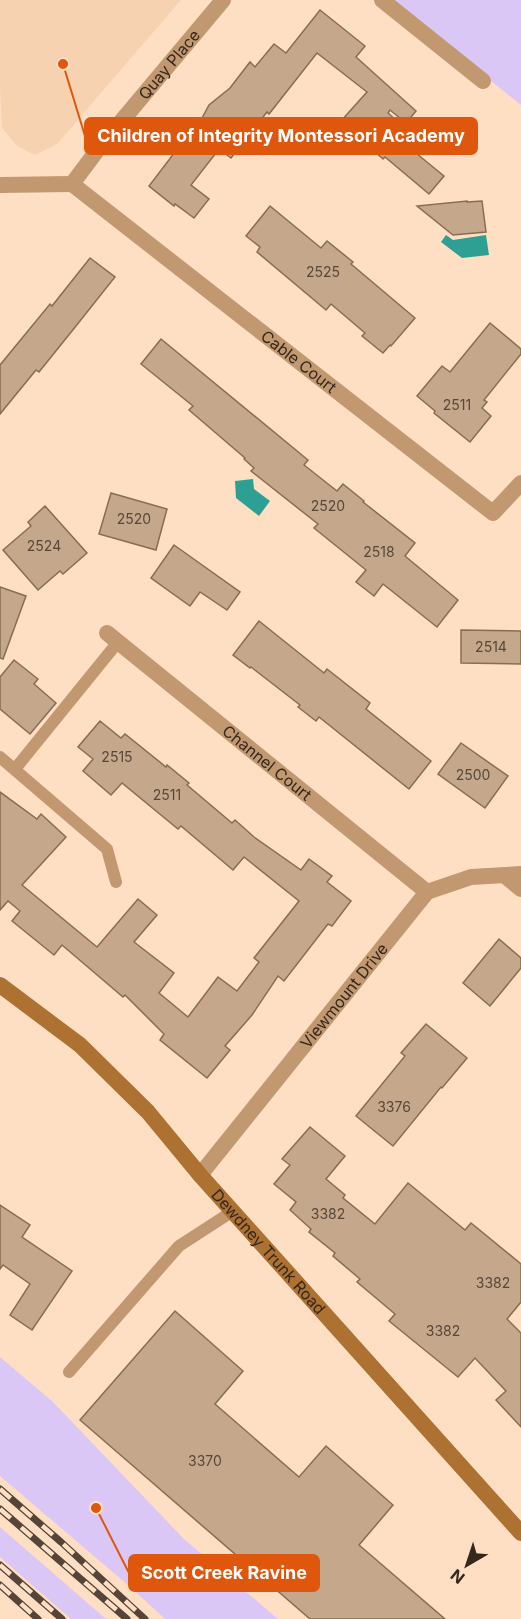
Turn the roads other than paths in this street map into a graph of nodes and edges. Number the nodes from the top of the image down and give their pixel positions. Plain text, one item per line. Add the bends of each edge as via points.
1 (223, 0) edge
2 (382, 0) edge
3 (483, 81) dead end
4 (72, 184) junction
5 (0, 185) edge
6 (521, 483) edge
7 (112, 638) joint
8 (0, 757) edge
9 (15, 769) junction
10 (521, 874) edge
11 (504, 876) junction
12 (116, 882) dead end
13 (521, 889) edge
14 (427, 892) junction
15 (0, 985) edge
16 (200, 1175) junction
17 (233, 1211) junction
18 (69, 1372) dead end
19 (521, 1533) edge

1 - 4 street, Quay Place
2 - 3 street
4 - 5 street
4 - 6 street, Cable Court via 493,513
7 - 9 lane
7 - 14 street, Channel Court
8 - 9 lane
9 - 12 lane via 106,849
10 - 11 street
11 - 13 street
11 - 14 street via 471,877
14 - 16 street, Viewmount Drive
15 - 16 main road, Dewdney Trunk Road via 80,1045 148,1112
16 - 17 main road, Dewdney Trunk Road
17 - 18 lane via 179,1246
17 - 19 main road, Dewdney Trunk Road

